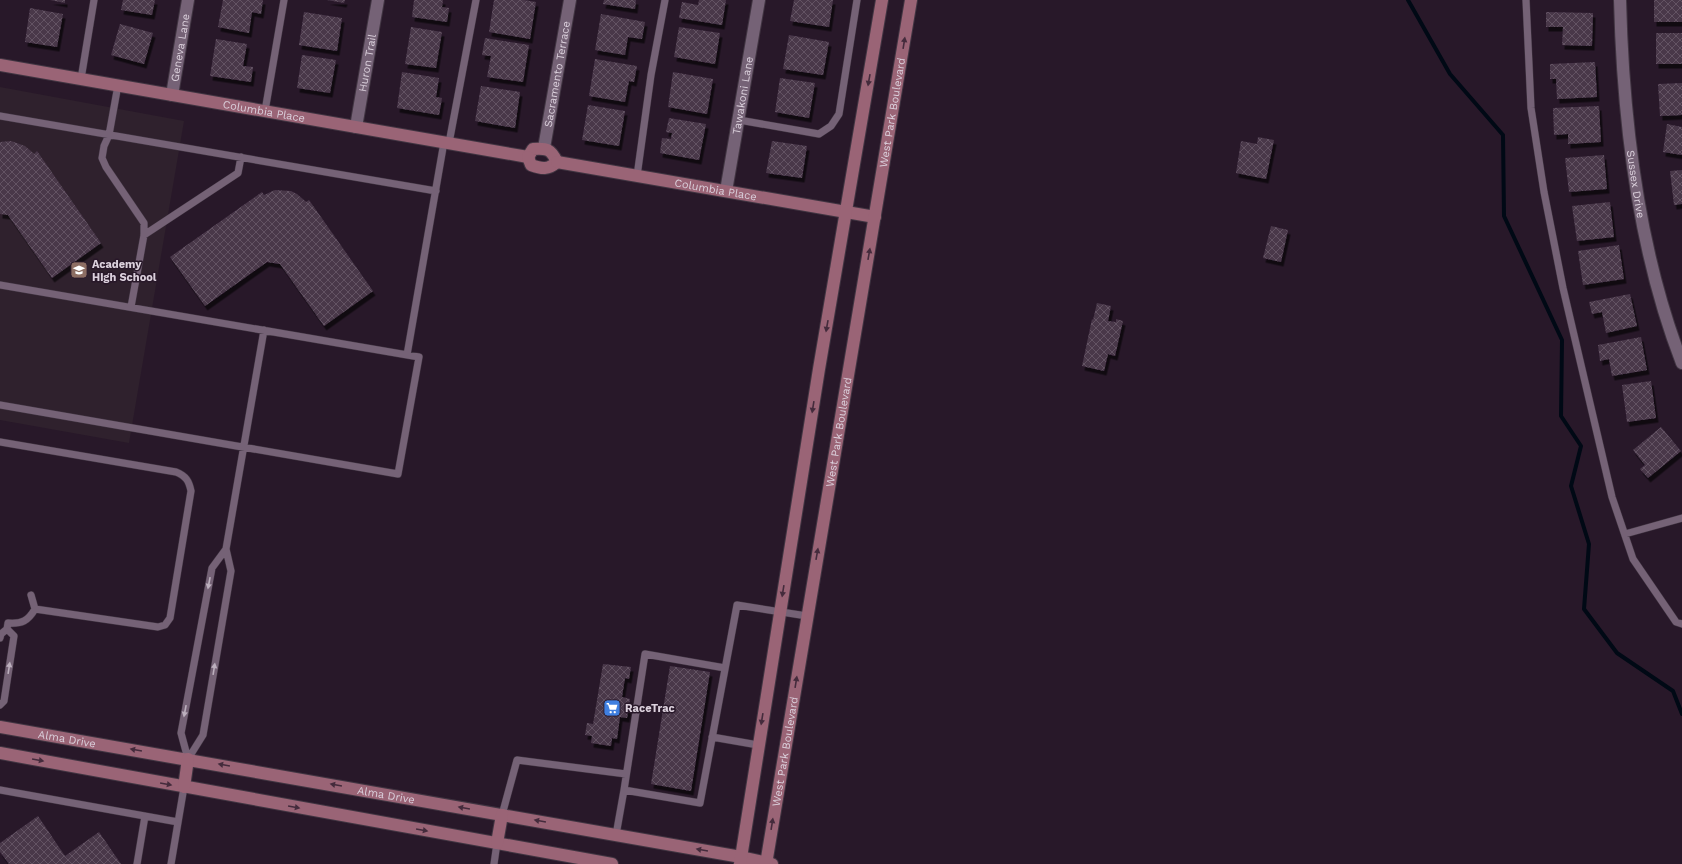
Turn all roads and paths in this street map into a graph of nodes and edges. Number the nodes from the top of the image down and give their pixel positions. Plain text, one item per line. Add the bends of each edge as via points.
1 (94, 0) edge
2 (188, 0) edge
3 (284, 0) edge
4 (378, 0) edge
5 (476, 0) edge
6 (570, 0) edge
7 (665, 0) edge
8 (759, 0) edge
9 (857, 0) edge
10 (882, 0) edge
11 (910, 0) edge
12 (1526, 0) edge
13 (1620, 0) edge
14 (0, 65) edge
15 (81, 79) junction
16 (118, 85) junction
17 (172, 95) junction
18 (265, 111) junction
19 (0, 116) edge
20 (739, 120) junction
21 (356, 127) junction
22 (109, 135) junction
23 (446, 142) junction
24 (544, 148) junction
25 (528, 156) junction
26 (241, 157) junction
27 (557, 162) junction
28 (637, 176) junction
29 (436, 191) junction
30 (726, 191) junction
31 (846, 212) junction
32 (875, 217) junction
33 (144, 235) junction
34 (0, 285) edge
35 (132, 307) junction
36 (264, 330) junction
37 (407, 355) junction
38 (1682, 364) edge
39 (0, 405) edge
40 (0, 442) edge
41 (244, 447) junction
42 (1682, 518) edge
43 (1625, 534) junction
44 (226, 549) junction
45 (30, 595) dead end
46 (34, 609) junction
47 (780, 612) junction
48 (807, 616) junction
49 (0, 620) edge
50 (1682, 624) edge
51 (8, 626) junction
52 (0, 638) edge
53 (725, 668) junction
54 (0, 705) edge
55 (0, 727) edge
56 (712, 737) junction
57 (758, 745) junction
58 (0, 753) edge
59 (188, 759) junction
60 (626, 774) junction
61 (184, 787) junction
62 (0, 790) edge
63 (624, 790) junction
64 (502, 815) junction
65 (145, 816) junction
66 (178, 822) junction
67 (616, 835) junction
68 (497, 843) junction
69 (740, 860) edge
70 (588, 862) edge
71 (137, 864) edge
72 (171, 864) edge
73 (494, 864) edge
74 (612, 864) edge
75 (768, 864) edge

1 - 15 lane
2 - 17 street, Geneva Lane
3 - 18 lane
4 - 21 street, Huron Trail
5 - 23 lane
6 - 24 street, Sacramento Terrace
7 - 28 lane via 651,75
8 - 20 street, Tawakoni Lane
9 - 20 lane via 839,114 831,126 819,134
10 -> 31 main road
32 -> 11 main road, West Park Boulevard
12 - 43 lane via 1532,108 1544,192 1563,288 1612,497
13 - 38 street, Sussex Drive via 1624,98 1642,221 1656,282
14 - 15 main road, Columbia Place
15 - 16 main road, Columbia Place
16 - 17 main road, Columbia Place
16 - 22 lane
17 - 18 main road, Columbia Place
18 - 21 main road, Columbia Place
19 - 22 lane
20 - 30 street, Tawakoni Lane
21 - 23 main road, Columbia Place
22 - 26 lane
22 - 33 lane via 102,158 144,223
23 - 25 main road, Columbia Place
23 - 29 lane
24 - 25 main road via 533,149
24 - 27 main road via 553,153
25 - 27 main road via 531,165 540,169 550,168
26 - 29 lane
26 - 33 lane via 238,173
27 - 28 main road, Columbia Place
28 - 30 main road, Columbia Place
29 - 37 lane
30 - 31 main road, Columbia Place
31 - 32 main road, Columbia Place
31 -> 47 main road
48 -> 32 main road, West Park Boulevard
33 - 35 lane
34 - 35 lane
35 - 36 lane
36 - 37 lane
36 - 41 lane
37 - 41 lane via 419,357 398,474
39 - 41 lane
40 - 46 lane via 176,472 184,475 190,483 191,492 170,618 165,625 158,627
41 - 44 lane
42 - 43 lane
43 - 50 lane via 1633,559 1676,622
59 -> 44 lane via 203,735 231,570
44 -> 59 lane via 212,568 181,733
45 - 46 lane
46 - 51 lane via 24,622
47 - 48 lane
47 - 53 lane via 737,605
47 -> 57 main road
75 -> 48 main road, West Park Boulevard
49 - 51 lane
51 - 52 lane
54 -> 51 lane via 4,701 14,636
53 - 56 lane
53 - 60 lane via 645,654
59 -> 55 main road, Alma Drive
56 - 57 lane
56 - 63 lane via 700,803
57 - 69 main road
58 -> 61 main road
59 - 61 main road
64 -> 59 main road, Alma Drive
60 - 63 lane
60 - 64 lane via 517,760
61 - 66 lane
61 -> 68 main road
62 - 65 lane
63 - 67 lane
67 -> 64 main road, Alma Drive
64 - 68 main road
65 - 66 lane
65 - 71 lane
66 - 72 lane
69 -> 67 main road, Alma Drive
68 - 70 main road
68 - 73 lane
69 - 75 main road, Alma Drive
70 - 74 main road

